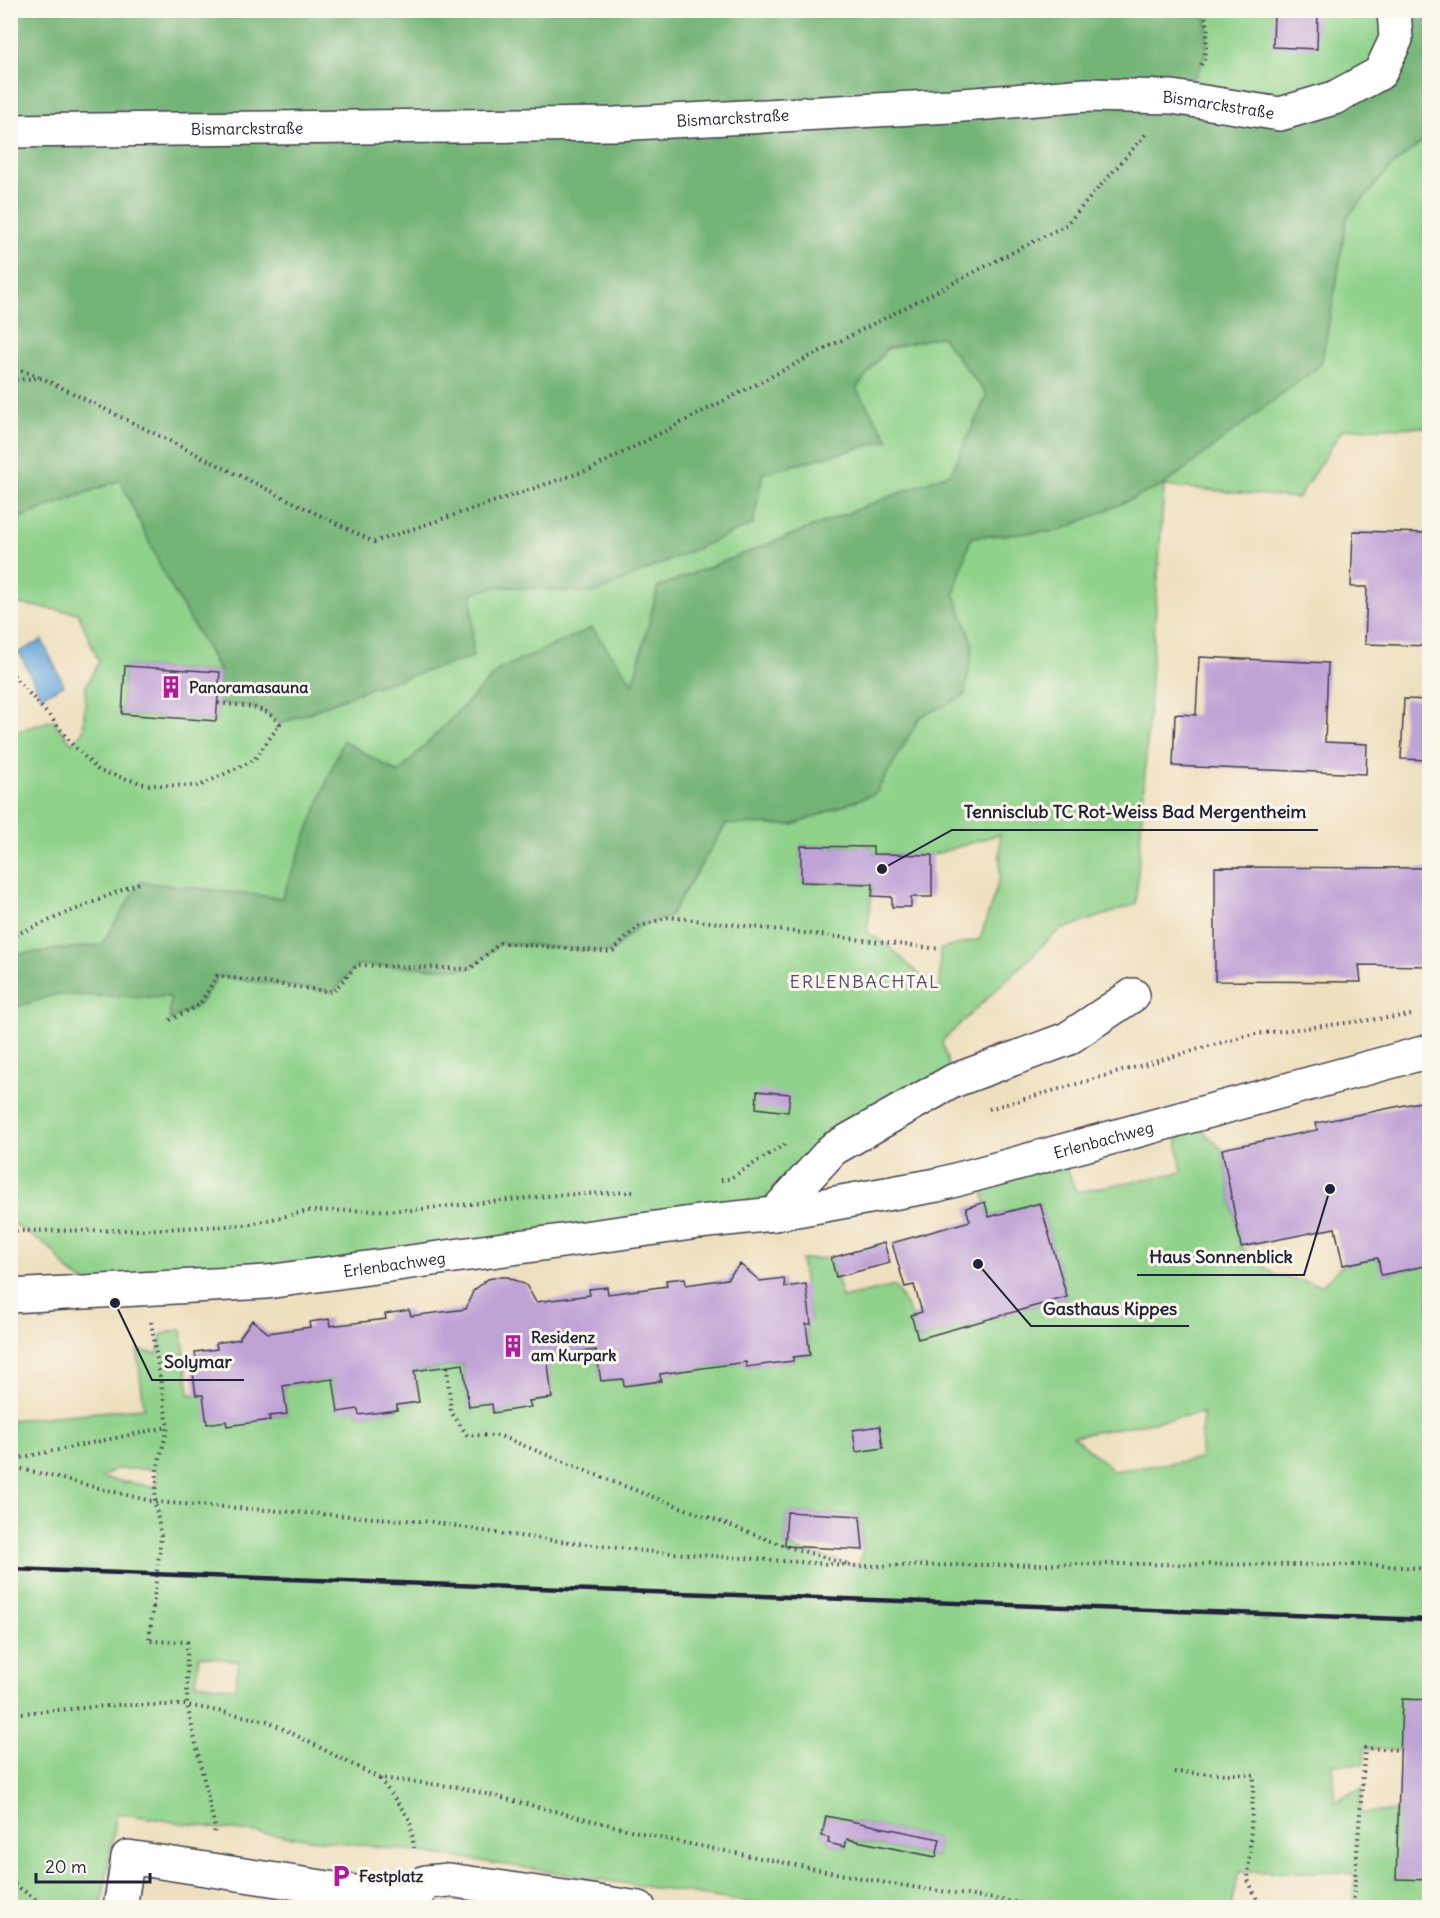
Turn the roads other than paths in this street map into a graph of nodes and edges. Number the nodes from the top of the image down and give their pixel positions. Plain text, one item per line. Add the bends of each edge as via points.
1 (1394, 10) edge
2 (10, 131) edge
3 (1133, 995) dead end
4 (1430, 1051) edge
5 (774, 1214) junction
6 (10, 1296) edge
7 (413, 1904) edge
8 (120, 1908) edge
9 (639, 1908) edge

1 - 2 street, Bismarckstraße via 1396,39 1380,73 1335,98 1280,114 1172,97 1086,95 615,124
3 - 5 street via 1067,1039 953,1081 833,1149
4 - 5 street, Erlenbachweg via 937,1185
5 - 6 street, Erlenbachweg via 267,1282
7 - 8 street via 128,1857
7 - 9 street via 426,1882 449,1880

